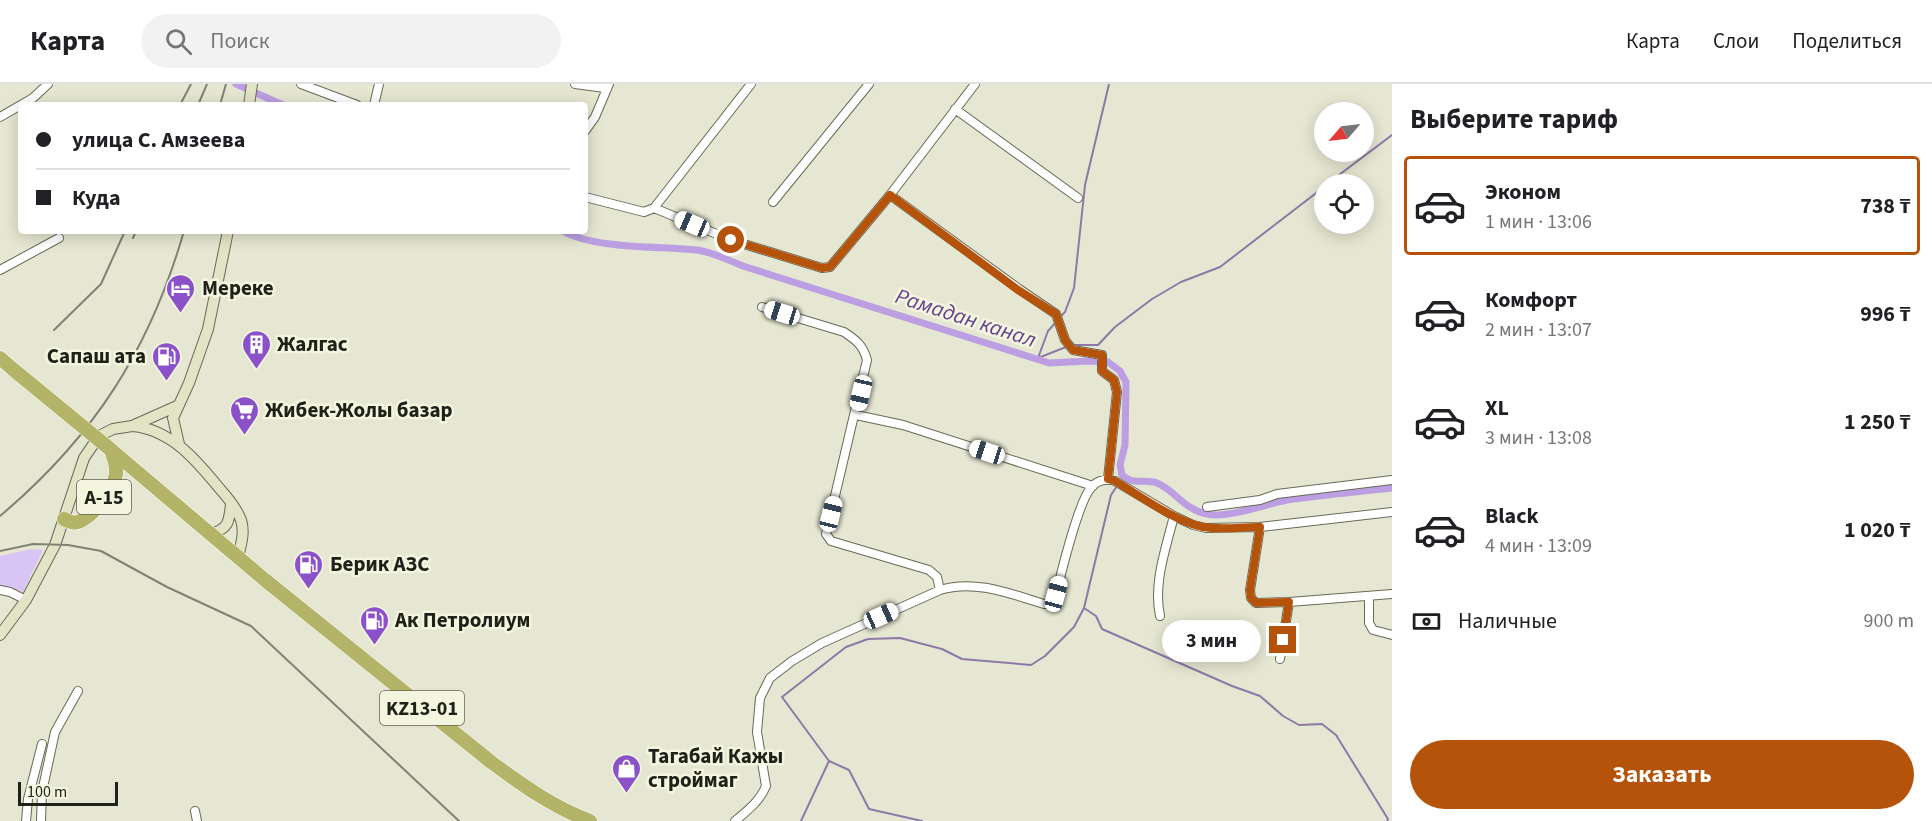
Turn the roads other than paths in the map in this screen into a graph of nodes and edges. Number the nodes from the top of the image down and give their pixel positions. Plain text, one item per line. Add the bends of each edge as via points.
1 (48, 84) edge
2 (252, 84) edge
3 (302, 84) edge
4 (379, 84) edge
5 (575, 84) edge
6 (751, 84) edge
7 (869, 84) edge
8 (975, 84) edge
9 (607, 86) edge
10 (249, 101) edge
11 (26, 102) edge
12 (349, 102) edge
13 (375, 102) edge
14 (18, 107) edge
15 (955, 109) junction
16 (0, 117) edge
17 (588, 127) edge
18 (890, 195) junction
19 (588, 198) edge
20 (1078, 198) dead end
21 (773, 202) dead end
22 (654, 208) junction
23 (227, 234) edge
24 (59, 238) dead end
25 (0, 270) edge
26 (762, 307) dead end
27 (0, 358) edge
28 (177, 406) junction
29 (856, 415) junction
30 (132, 426) junction
31 (179, 444) junction
32 (111, 450) junction
33 (1108, 479) junction
34 (1392, 480) edge
35 (1093, 486) junction
36 (231, 504) junction
37 (1207, 507) dead end
38 (1392, 512) edge
39 (1174, 516) junction
40 (64, 519) junction
41 (1260, 527) junction
42 (211, 534) junction
43 (238, 556) junction
44 (0, 590) edge
45 (940, 590) junction
46 (1392, 594) edge
47 (1369, 596) junction
48 (26, 600) junction
49 (1289, 602) junction
50 (1161, 616) dead end
51 (1392, 634) edge
52 (0, 635) edge
53 (1280, 659) dead end
54 (78, 691) dead end
55 (42, 744) dead end
56 (195, 811) dead end
57 (26, 821) edge
58 (40, 821) edge
59 (197, 821) edge
60 (590, 821) edge
61 (735, 821) edge

1 - 11 street
2 - 10 main road
3 - 12 street
4 - 13 street
5 - 9 street
6 - 22 street
7 - 21 street
8 - 15 street
9 - 17 street
14 - 16 street
15 - 18 street
15 - 20 street
18 - 22 street via 830,267 822,268 731,240
18 - 33 street via 1056,314 1073,350 1102,355 1102,371 1114,380 1117,392
19 - 22 street via 644,212
23 - 28 main road via 208,330
24 - 25 street
26 - 29 street via 856,339 867,360
27 - 32 highway, KZ13-01, bridge
28 - 30 main road
28 - 31 main road via 173,418
29 - 35 street via 903,425
29 - 45 street via 826,534 831,541 928,570 937,577
30 - 31 main road via 161,433
30 - 40 main road via 113,429 99,436 90,447
31 - 36 main road
32 - 40 highway, A-15 via 115,478 100,504 78,522
32 - 42 highway, KZ13-01
33 - 35 street
33 - 39 street
34 - 37 street
35 - 45 street via 1085,499 1056,594 1049,604 986,588 953,586
36 - 42 main road via 228,524
36 - 43 main road via 242,526
38 - 41 street
39 - 41 street via 1206,528
39 - 50 street via 1161,566 1157,600
40 - 48 main road
41 - 49 street via 1251,598 1256,603
42 - 43 highway, KZ13-01
43 - 60 highway, KZ13-01 via 521,785
44 - 48 street
45 - 61 street via 822,643 770,678 760,699 757,732 766,786 756,803
46 - 47 street
47 - 49 street
47 - 51 street via 1373,630
48 - 52 main road
49 - 53 street
54 - 58 street via 55,732
55 - 57 street
56 - 59 street

